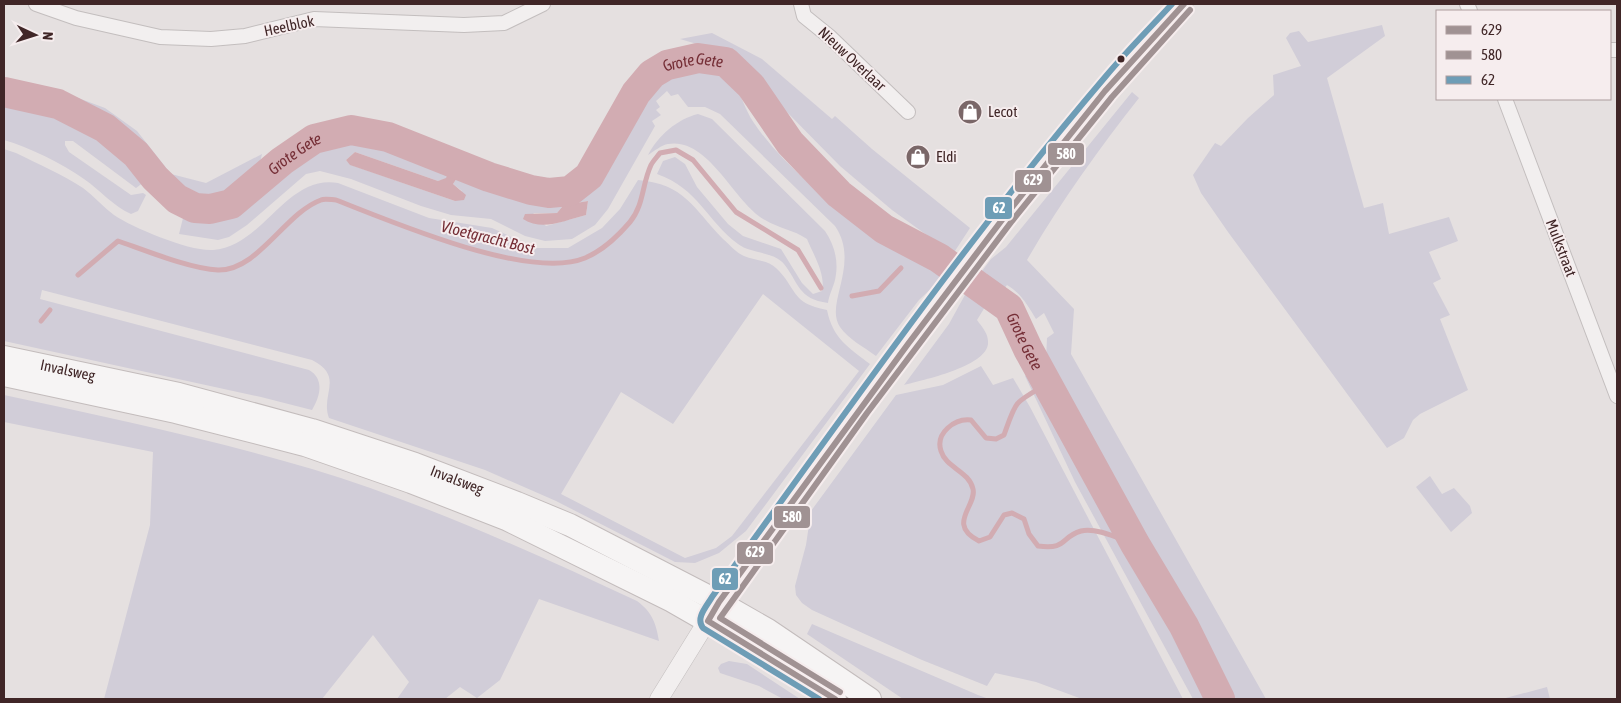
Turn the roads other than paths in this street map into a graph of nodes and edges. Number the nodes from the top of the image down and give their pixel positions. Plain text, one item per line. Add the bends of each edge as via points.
1 (36, 4) edge
2 (543, 4) edge
3 (801, 4) edge
4 (1184, 4) edge
5 (1505, 100) edge
6 (908, 112) dead end
7 (4, 357) edge
8 (4, 375) edge
9 (1617, 396) edge
10 (713, 611) junction
11 (659, 699) edge
12 (835, 699) edge
13 (870, 699) edge

1 - 2 street, Heelblok via 76,18 160,37 211,39 245,36 314,19 464,25 504,23
3 - 6 street, Nieuw Overlaar via 804,16
4 - 10 street via 1106,91 969,265
5 - 9 street, Mulkstraat
7 - 10 main road, Invalsweg via 179,394 312,430 415,464 570,525
8 - 10 main road, Invalsweg via 176,412 286,441 411,482 506,519
10 - 11 street
10 - 12 main road, Invalsweg
10 - 13 main road, Invalsweg via 768,630

